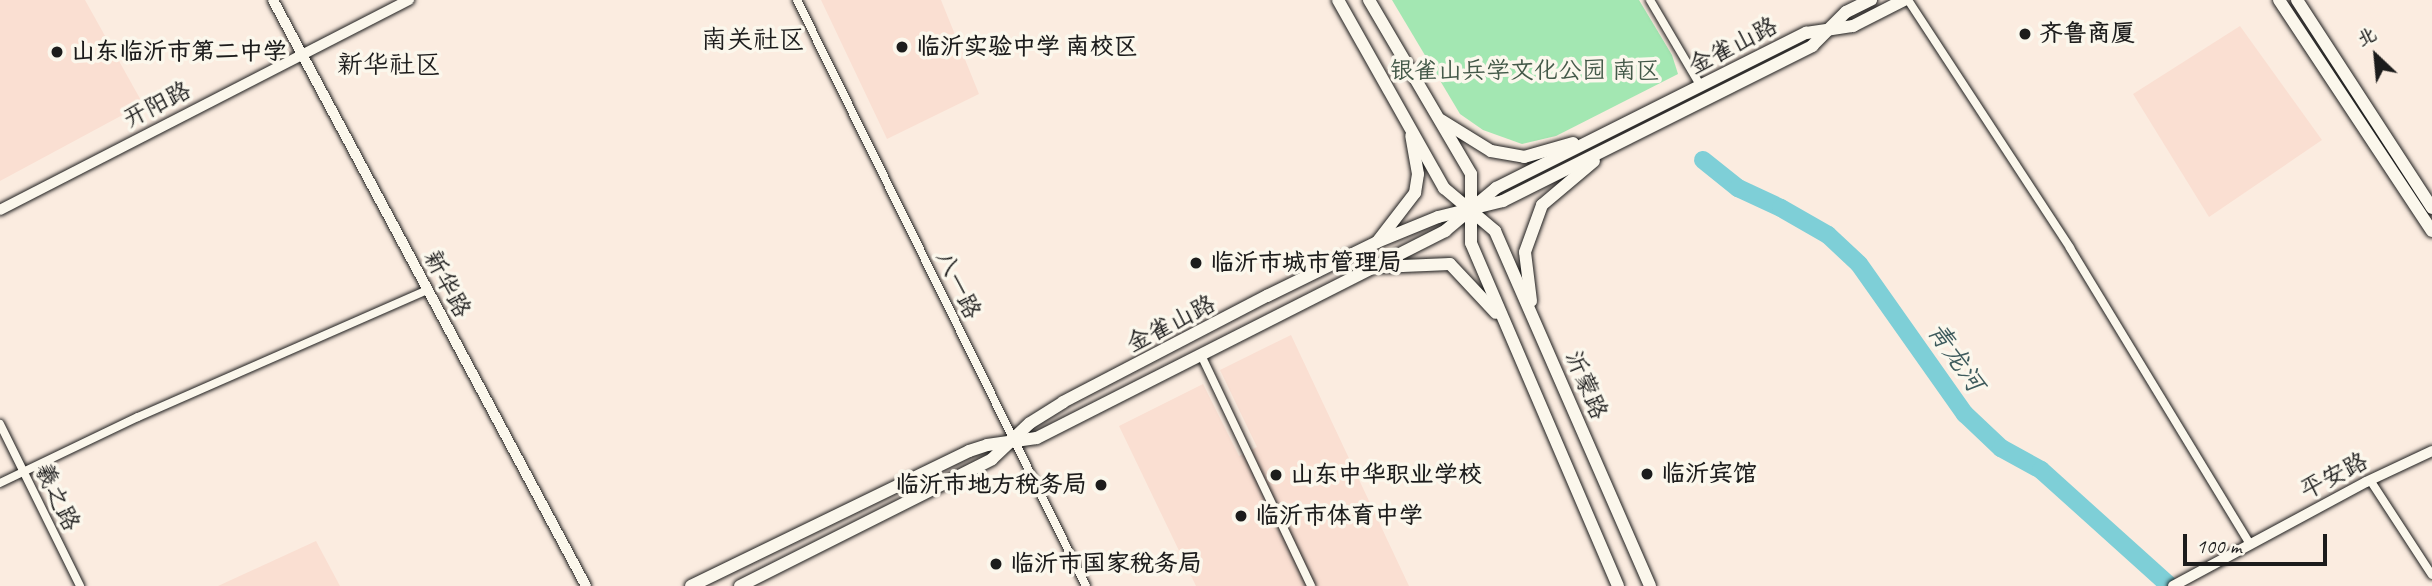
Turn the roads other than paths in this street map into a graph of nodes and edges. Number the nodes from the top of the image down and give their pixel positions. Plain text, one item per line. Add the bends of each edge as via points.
1 (273, 0) edge
2 (408, 0) edge
3 (797, 0) edge
4 (1338, 0) edge
5 (1369, 0) edge
6 (1650, 0) edge
7 (1871, 0) edge
8 (1906, 0) edge
9 (2279, 0) edge
10 (2297, 0) edge
11 (1832, 29) junction
12 (302, 54) junction
13 (1700, 85) junction
14 (1437, 117) junction
15 (1409, 125) junction
16 (1600, 136) junction
17 (1611, 147) junction
18 (2432, 208) edge
19 (1471, 209) junction
20 (0, 210) edge
21 (2432, 231) edge
22 (1377, 242) junction
23 (1375, 267) junction
24 (427, 290) junction
25 (1533, 315) junction
26 (1504, 321) junction
27 (1201, 355) junction
28 (0, 424) edge
29 (1014, 441) junction
30 (2432, 451) edge
31 (23, 471) junction
32 (2370, 480) junction
33 (0, 483) edge
34 (2250, 544) junction
35 (2432, 575) edge
36 (2178, 584) edge
37 (80, 586) edge
38 (586, 586) edge
39 (691, 586) edge
40 (740, 586) edge
41 (1086, 586) edge
42 (1311, 586) edge
43 (1618, 586) edge
44 (1650, 586) edge

1 - 12 main road, 新华路
2 - 12 main road, 开阳路
3 - 29 street, 八一路
4 - 15 main road, 沂蒙路
5 - 14 main road, 沂蒙路
6 - 13 street
7 - 11 main road, 金雀山路 via 1846,12
8 - 11 main road, 金雀山路 via 1853,26
8 - 34 street via 2070,248
9 - 21 main road
10 - 18 main road
11 - 13 main road, 金雀山路 via 1806,33
11 - 17 main road, 金雀山路 via 1812,46
12 - 20 main road, 开阳路
12 - 24 main road, 新华路
13 - 16 main road, 金雀山路
14 - 16 main road via 1491,152 1524,157
14 - 19 main road, 沂蒙路 via 1471,174
15 - 19 main road, 沂蒙路 via 1444,188
15 - 22 main road via 1418,174 1415,193
16 - 19 main road, 金雀山路 via 1496,188
17 - 19 main road, 金雀山路 via 1503,201
17 - 25 main road via 1542,205 1525,252
19 - 22 main road, 金雀山路
19 - 23 main road, 金雀山路 via 1445,231
19 - 25 main road, 沂蒙路 via 1495,231
19 - 26 main road, 沂蒙路 via 1471,243
22 - 29 main road, 金雀山路 via 1063,402
23 - 26 main road via 1450,264
23 - 27 main road, 金雀山路
24 - 31 street
24 - 38 main road, 新华路
25 - 44 main road, 沂蒙路
26 - 43 main road, 沂蒙路
27 - 29 main road, 金雀山路 via 1037,438
27 - 42 street
28 - 31 street, 羲之路
29 - 39 main road, 金雀山路 via 969,451
29 - 40 main road, 金雀山路 via 992,459
29 - 41 street, 八一路
30 - 32 main road, 平安路
31 - 33 street
31 - 37 street, 羲之路
32 - 34 main road, 平安路
32 - 35 street
34 - 36 main road, 平安路

